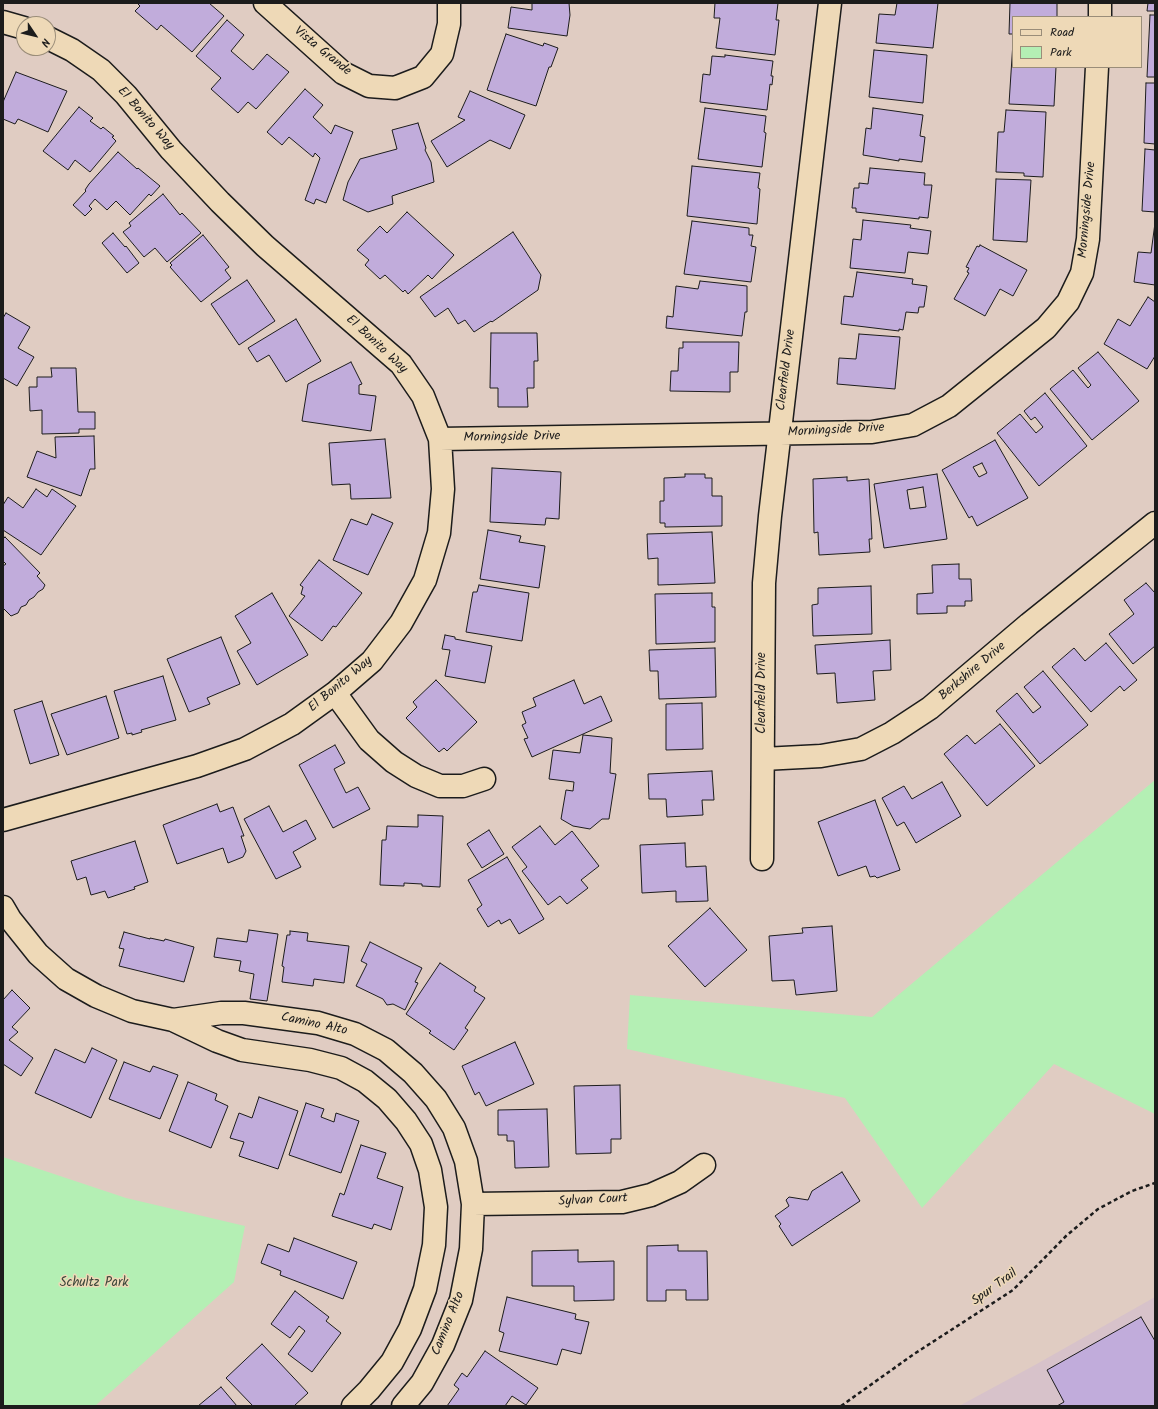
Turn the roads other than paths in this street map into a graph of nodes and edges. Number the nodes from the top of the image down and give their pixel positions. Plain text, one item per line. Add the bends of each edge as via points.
1 (264, 3) edge
2 (449, 3) edge
3 (830, 3) edge
4 (1100, 3) edge
5 (1100, 16) edge
6 (3, 22) edge
7 (16, 26) edge
8 (56, 42) edge
9 (1097, 68) edge
10 (780, 434) junction
11 (440, 439) junction
12 (1155, 523) edge
13 (335, 693) junction
14 (763, 759) junction
15 (484, 779) dead end
16 (3, 820) edge
17 (762, 859) dead end
18 (3, 907) edge
19 (173, 1020) junction
20 (704, 1165) dead end
21 (473, 1204) junction
22 (353, 1406) edge
23 (403, 1406) edge

1 - 2 street, Vista Grande via 343,73 369,86 395,88 423,77 442,54 449,24
3 - 10 street, Clearfield Drive
4 - 5 street
6 - 7 street
8 - 11 street, El Bonito Way via 101,70 126,95 171,150 231,213 265,246 401,364 423,396
9 - 10 street, Morningside Drive via 1088,238 1082,273 1068,302 1046,328 950,406 913,425 872,432
10 - 11 street, Morningside Drive
10 - 14 street, Clearfield Drive via 764,583
11 - 13 street, El Bonito Way via 443,489 439,533 425,580 401,623 372,661
12 - 14 street, Berkshire Drive via 1029,624 930,708 892,733 861,749 821,756
13 - 15 street via 369,740 394,762 416,776 440,786 462,786
13 - 16 street, El Bonito Way via 292,724 245,749 198,766
14 - 17 street, Clearfield Drive
18 - 19 street, Camino Alto via 10,920 38,954 66,979 96,996 132,1011
19 - 21 street, Camino Alto via 244,1013 318,1024 355,1034 386,1050 413,1073 431,1093 454,1128 466,1161
19 - 22 street, Camino Alto via 242,1050 310,1060 341,1068 366,1081 387,1099 421,1144 430,1170 436,1207 434,1245 426,1289 410,1329 392,1362
20 - 21 street, Sylvan Court via 680,1182 651,1195 622,1202
21 - 23 street, Camino Alto via 471,1249 461,1300 443,1345 422,1382

